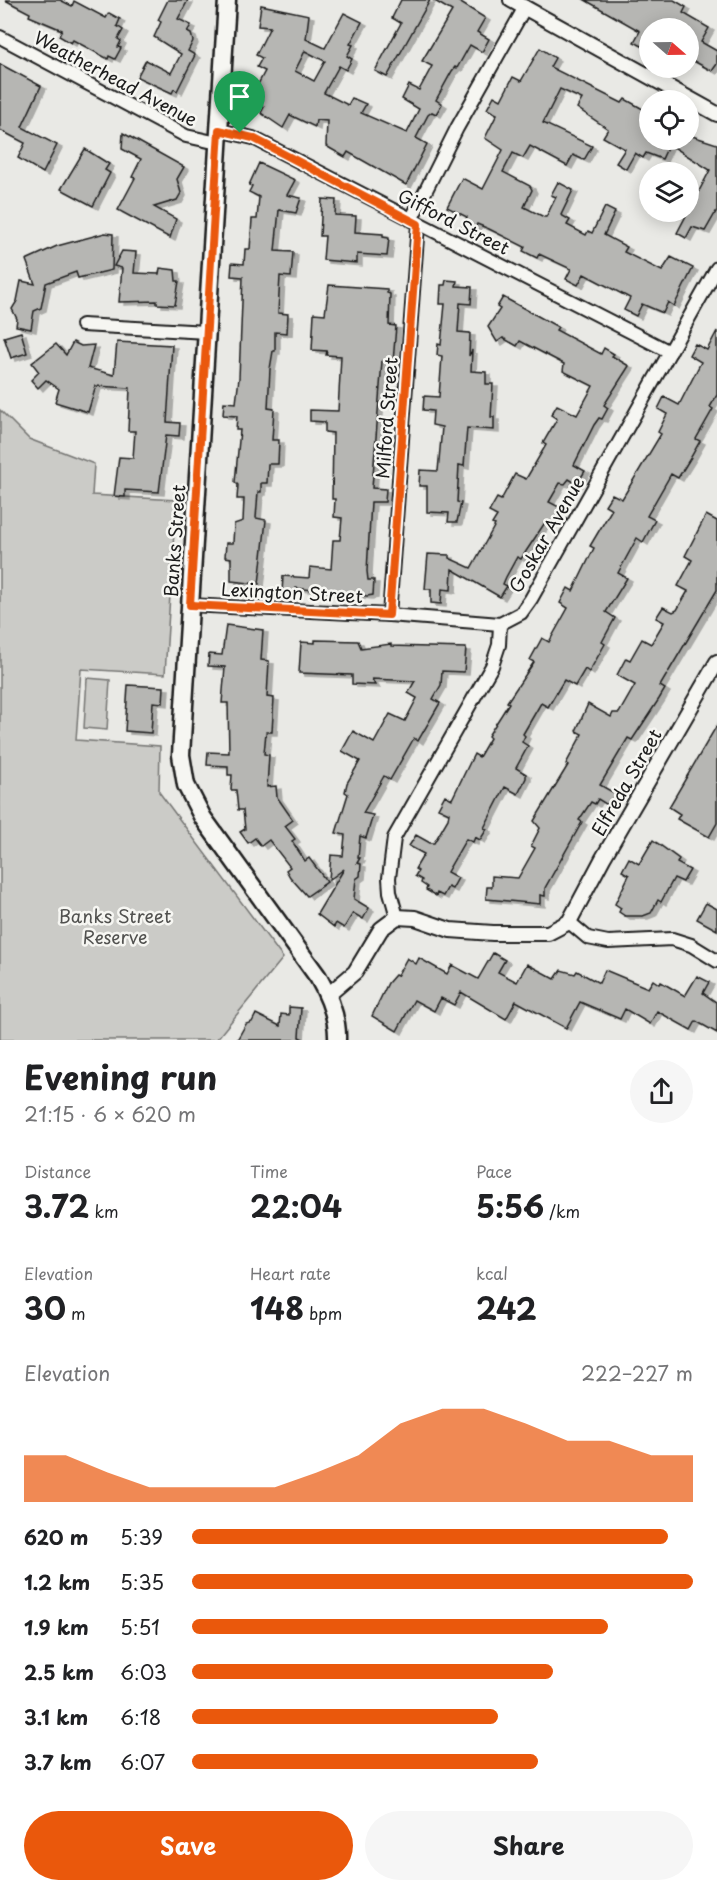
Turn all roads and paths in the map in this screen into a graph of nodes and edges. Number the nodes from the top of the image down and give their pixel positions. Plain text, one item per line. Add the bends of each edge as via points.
1 (227, 0) edge
2 (511, 0) edge
3 (525, 8) junction
4 (0, 37) edge
5 (717, 114) edge
6 (218, 136) junction
7 (415, 222) junction
8 (717, 268) edge
9 (82, 324) dead end
10 (207, 332) junction
11 (670, 352) junction
12 (190, 605) junction
13 (389, 615) junction
14 (500, 624) junction
15 (717, 662) edge
16 (398, 917) junction
17 (569, 922) junction
18 (717, 961) edge
19 (328, 995) junction
20 (337, 1040) edge

1 - 6 main road, Banks Street
2 - 3 street
3 - 5 street
3 - 7 street, Milford Street via 457,128
4 - 6 street, Weatherhead Avenue via 186,136
6 - 7 street, Gifford Street via 253,138
6 - 10 main road, Banks Street
7 - 11 street, Gifford Street
7 - 13 street, Milford Street
8 - 11 street, Goskar Avenue
9 - 10 street
10 - 12 main road, Banks Street
11 - 14 street, Goskar Avenue via 531,599 521,613
12 - 13 street, Lexington Street
12 - 19 main road, Banks Street via 182,755 186,785 203,818
13 - 14 street, Lexington Street
14 - 16 street via 492,666 394,838 389,878
15 - 17 street, Elfreda Street
16 - 17 street via 415,918 450,930 493,933 548,933
16 - 19 street via 381,929 356,972
17 - 18 street via 588,938 608,942 672,939
19 - 20 main road, Banks Street

